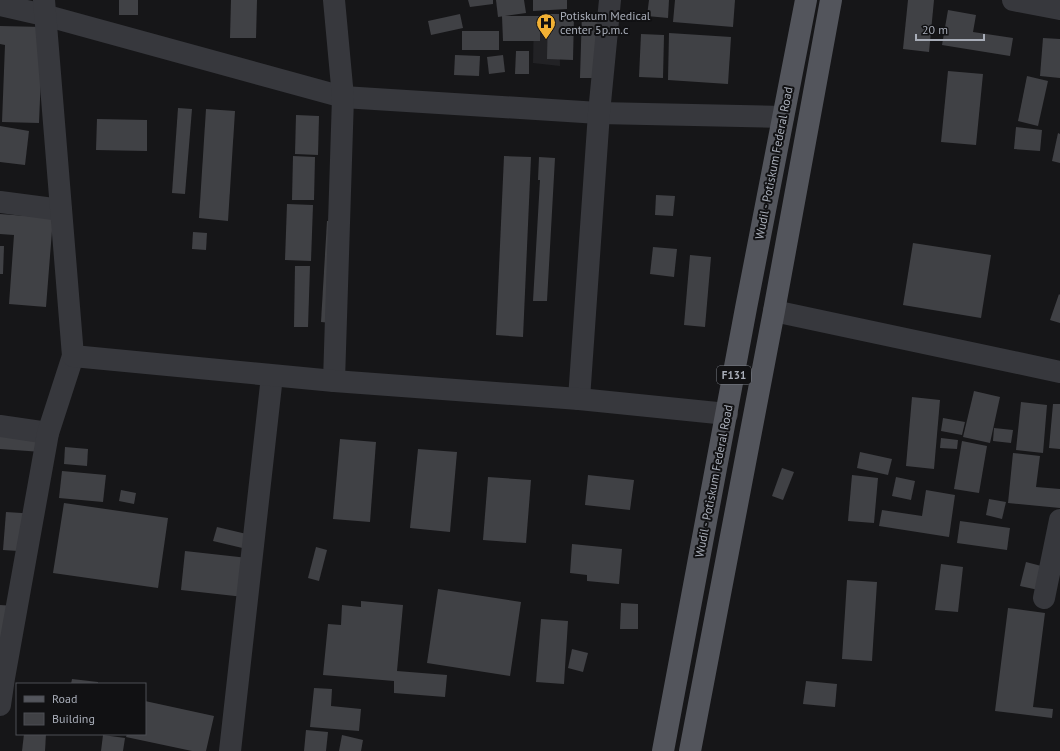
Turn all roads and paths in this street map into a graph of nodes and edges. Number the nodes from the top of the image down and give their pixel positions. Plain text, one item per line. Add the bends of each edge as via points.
1 (334, 0) edge
2 (610, 0) edge
3 (806, 0) edge
4 (831, 0) edge
5 (1014, 0) edge
6 (0, 5) edge
7 (44, 7) edge
8 (1060, 9) edge
9 (343, 97) junction
10 (599, 113) junction
11 (783, 118) junction
12 (0, 202) edge
13 (61, 210) junction
14 (774, 311) junction
15 (73, 356) junction
16 (1060, 372) edge
17 (272, 376) junction
18 (334, 381) junction
19 (579, 399) junction
20 (727, 414) junction
21 (0, 426) edge
22 (48, 433) junction
23 (1060, 520) edge
24 (1044, 598) dead end
25 (2, 678) edge
26 (0, 705) edge
27 (230, 751) edge
28 (663, 751) edge
29 (690, 751) edge

1 - 9 street
2 - 10 street
3 - 11 main road, Wudil - Potiskum Federal Road / F131
4 - 14 main road, F131
5 - 8 street
6 - 7 street
7 - 9 street
7 - 13 street
9 - 10 street
9 - 18 street
10 - 11 street
10 - 19 street
11 - 20 main road, Wudil - Potiskum Federal Road / F131
12 - 13 street
13 - 15 street
14 - 16 street
14 - 29 main road, F131
15 - 17 street
15 - 22 street
17 - 18 street
17 - 27 street
18 - 19 street
19 - 20 street
20 - 28 main road, Wudil - Potiskum Federal Road / F131
21 - 22 street
22 - 25 street
23 - 24 street
25 - 26 street

